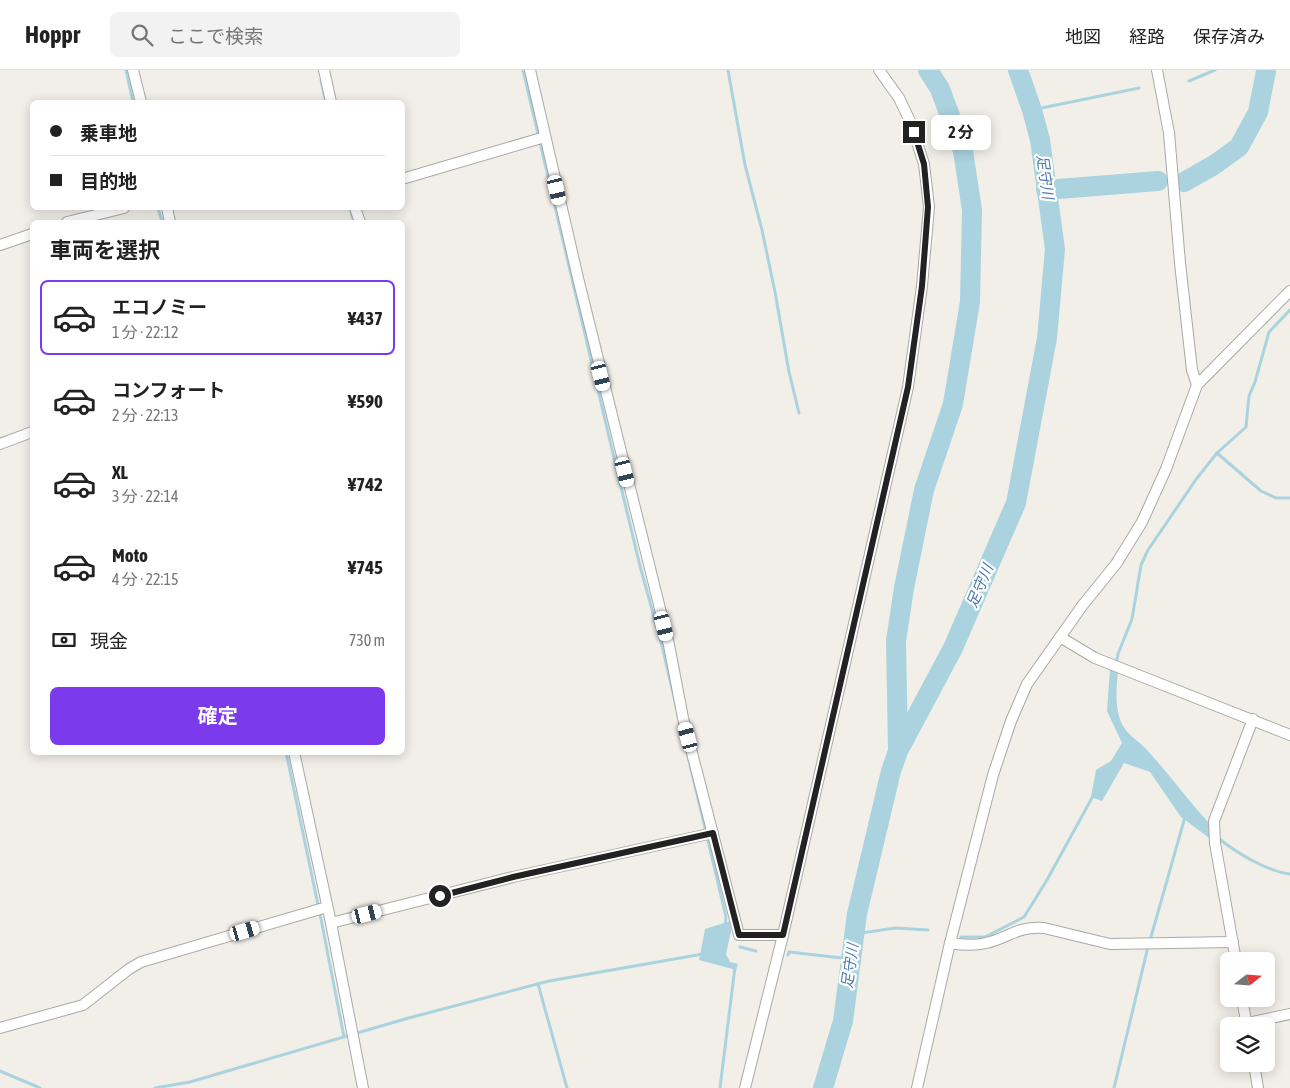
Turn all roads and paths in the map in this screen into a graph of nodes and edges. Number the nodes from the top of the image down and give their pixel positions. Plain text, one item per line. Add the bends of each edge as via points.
1 (133, 70) edge
2 (324, 70) edge
3 (530, 70) edge
4 (880, 70) edge
5 (1157, 70) edge
6 (140, 100) edge
7 (331, 100) edge
8 (541, 139) junction
9 (405, 178) edge
10 (116, 210) edge
11 (75, 220) edge
12 (30, 235) edge
13 (0, 245) edge
14 (1290, 291) edge
15 (1197, 385) junction
16 (30, 433) edge
17 (0, 444) edge
18 (1060, 637) junction
19 (1253, 719) junction
20 (1290, 735) edge
21 (295, 755) edge
22 (708, 834) junction
23 (322, 909) junction
24 (331, 923) junction
25 (783, 935) junction
26 (1233, 942) junction
27 (950, 943) junction
28 (1235, 952) edge
29 (1290, 1014) edge
30 (1275, 1017) edge
31 (0, 1028) edge
32 (1255, 1072) edge
33 (363, 1088) edge
34 (745, 1088) edge
35 (917, 1088) edge
36 (1258, 1088) edge

1 - 6 street
2 - 7 street
3 - 8 street
4 - 25 street via 910,121 924,164 928,207 922,286 908,387
5 - 15 street via 1169,133 1180,263 1192,370
8 - 9 street
8 - 22 street via 669,645
10 - 11 street
12 - 13 street
14 - 15 street
15 - 18 street via 1166,469 1142,522 1116,564
16 - 17 street
18 - 19 street via 1081,651
18 - 27 street via 1027,684 1011,721 993,775
19 - 20 street
19 - 26 street via 1214,821 1215,844
21 - 23 street
22 - 24 street via 513,877
22 - 25 street via 739,935
23 - 24 street
23 - 31 street via 141,962 83,1005
24 - 33 street
25 - 34 street
26 - 27 street via 1110,944 1033,927 988,943
26 - 28 street
27 - 35 street
29 - 30 street
32 - 36 street

